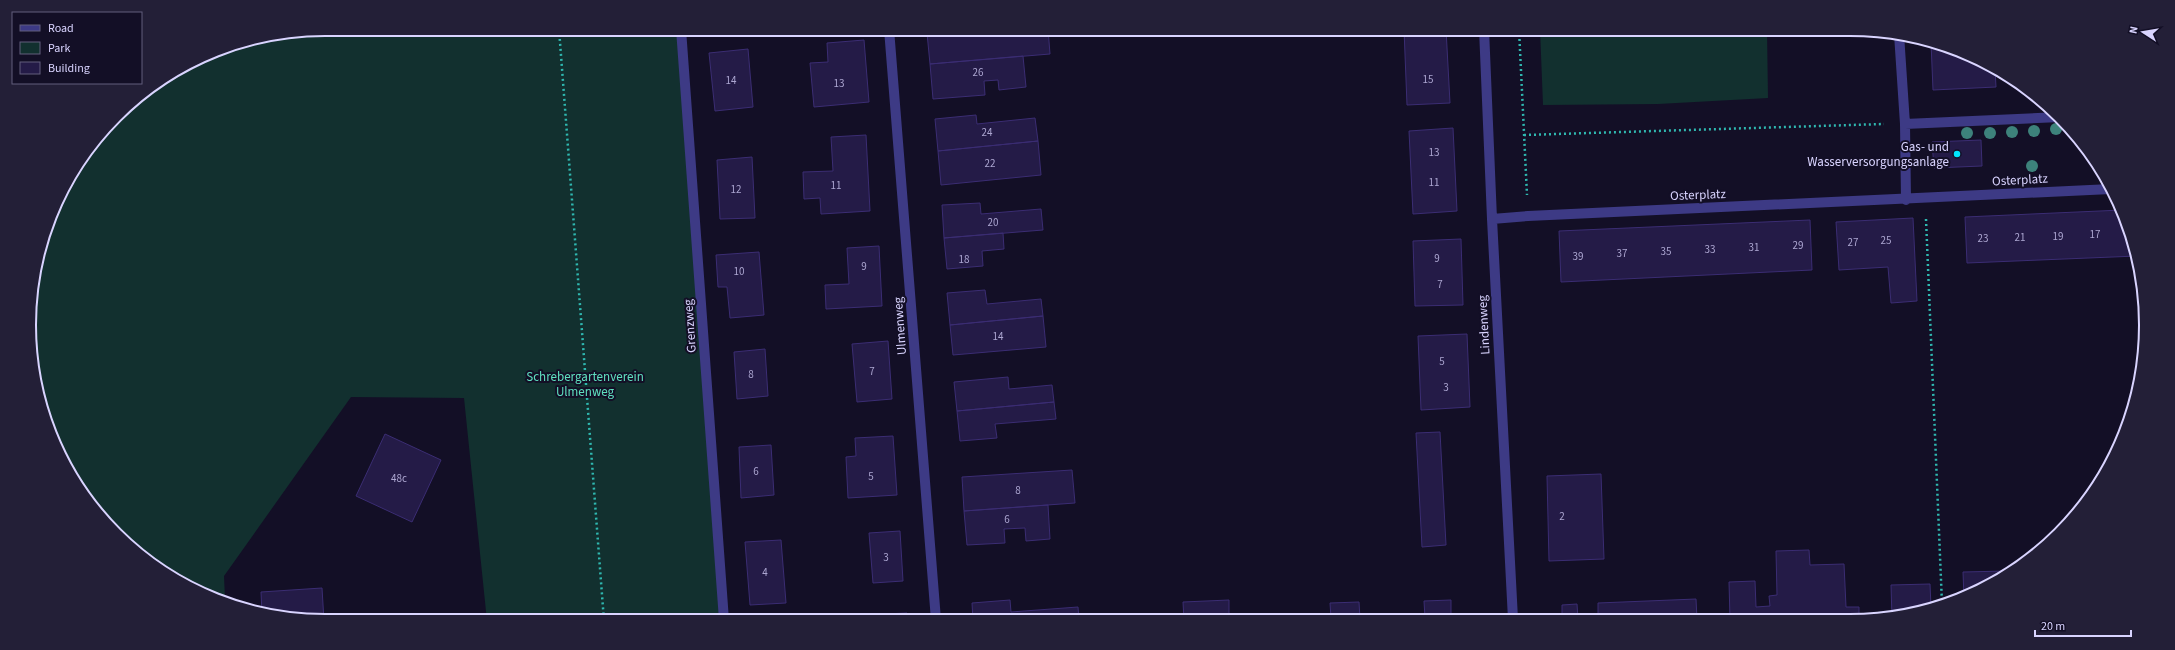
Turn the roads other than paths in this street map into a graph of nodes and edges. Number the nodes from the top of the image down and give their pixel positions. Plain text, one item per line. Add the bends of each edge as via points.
1 (682, 36) edge
2 (891, 36) edge
3 (1484, 36) edge
4 (1899, 41) edge
5 (2050, 117) edge
6 (1905, 124) junction
7 (2105, 189) edge
8 (1906, 200) junction
9 (1492, 219) junction
10 (724, 614) edge
11 (936, 614) edge
12 (1513, 614) edge

1 - 10 street, Grenzweg
2 - 11 street, Ulmenweg
3 - 9 street, Lindenweg
4 - 6 street
5 - 6 street
6 - 8 street
7 - 8 street, Osterplatz
8 - 9 street, Osterplatz
9 - 12 street, Lindenweg

